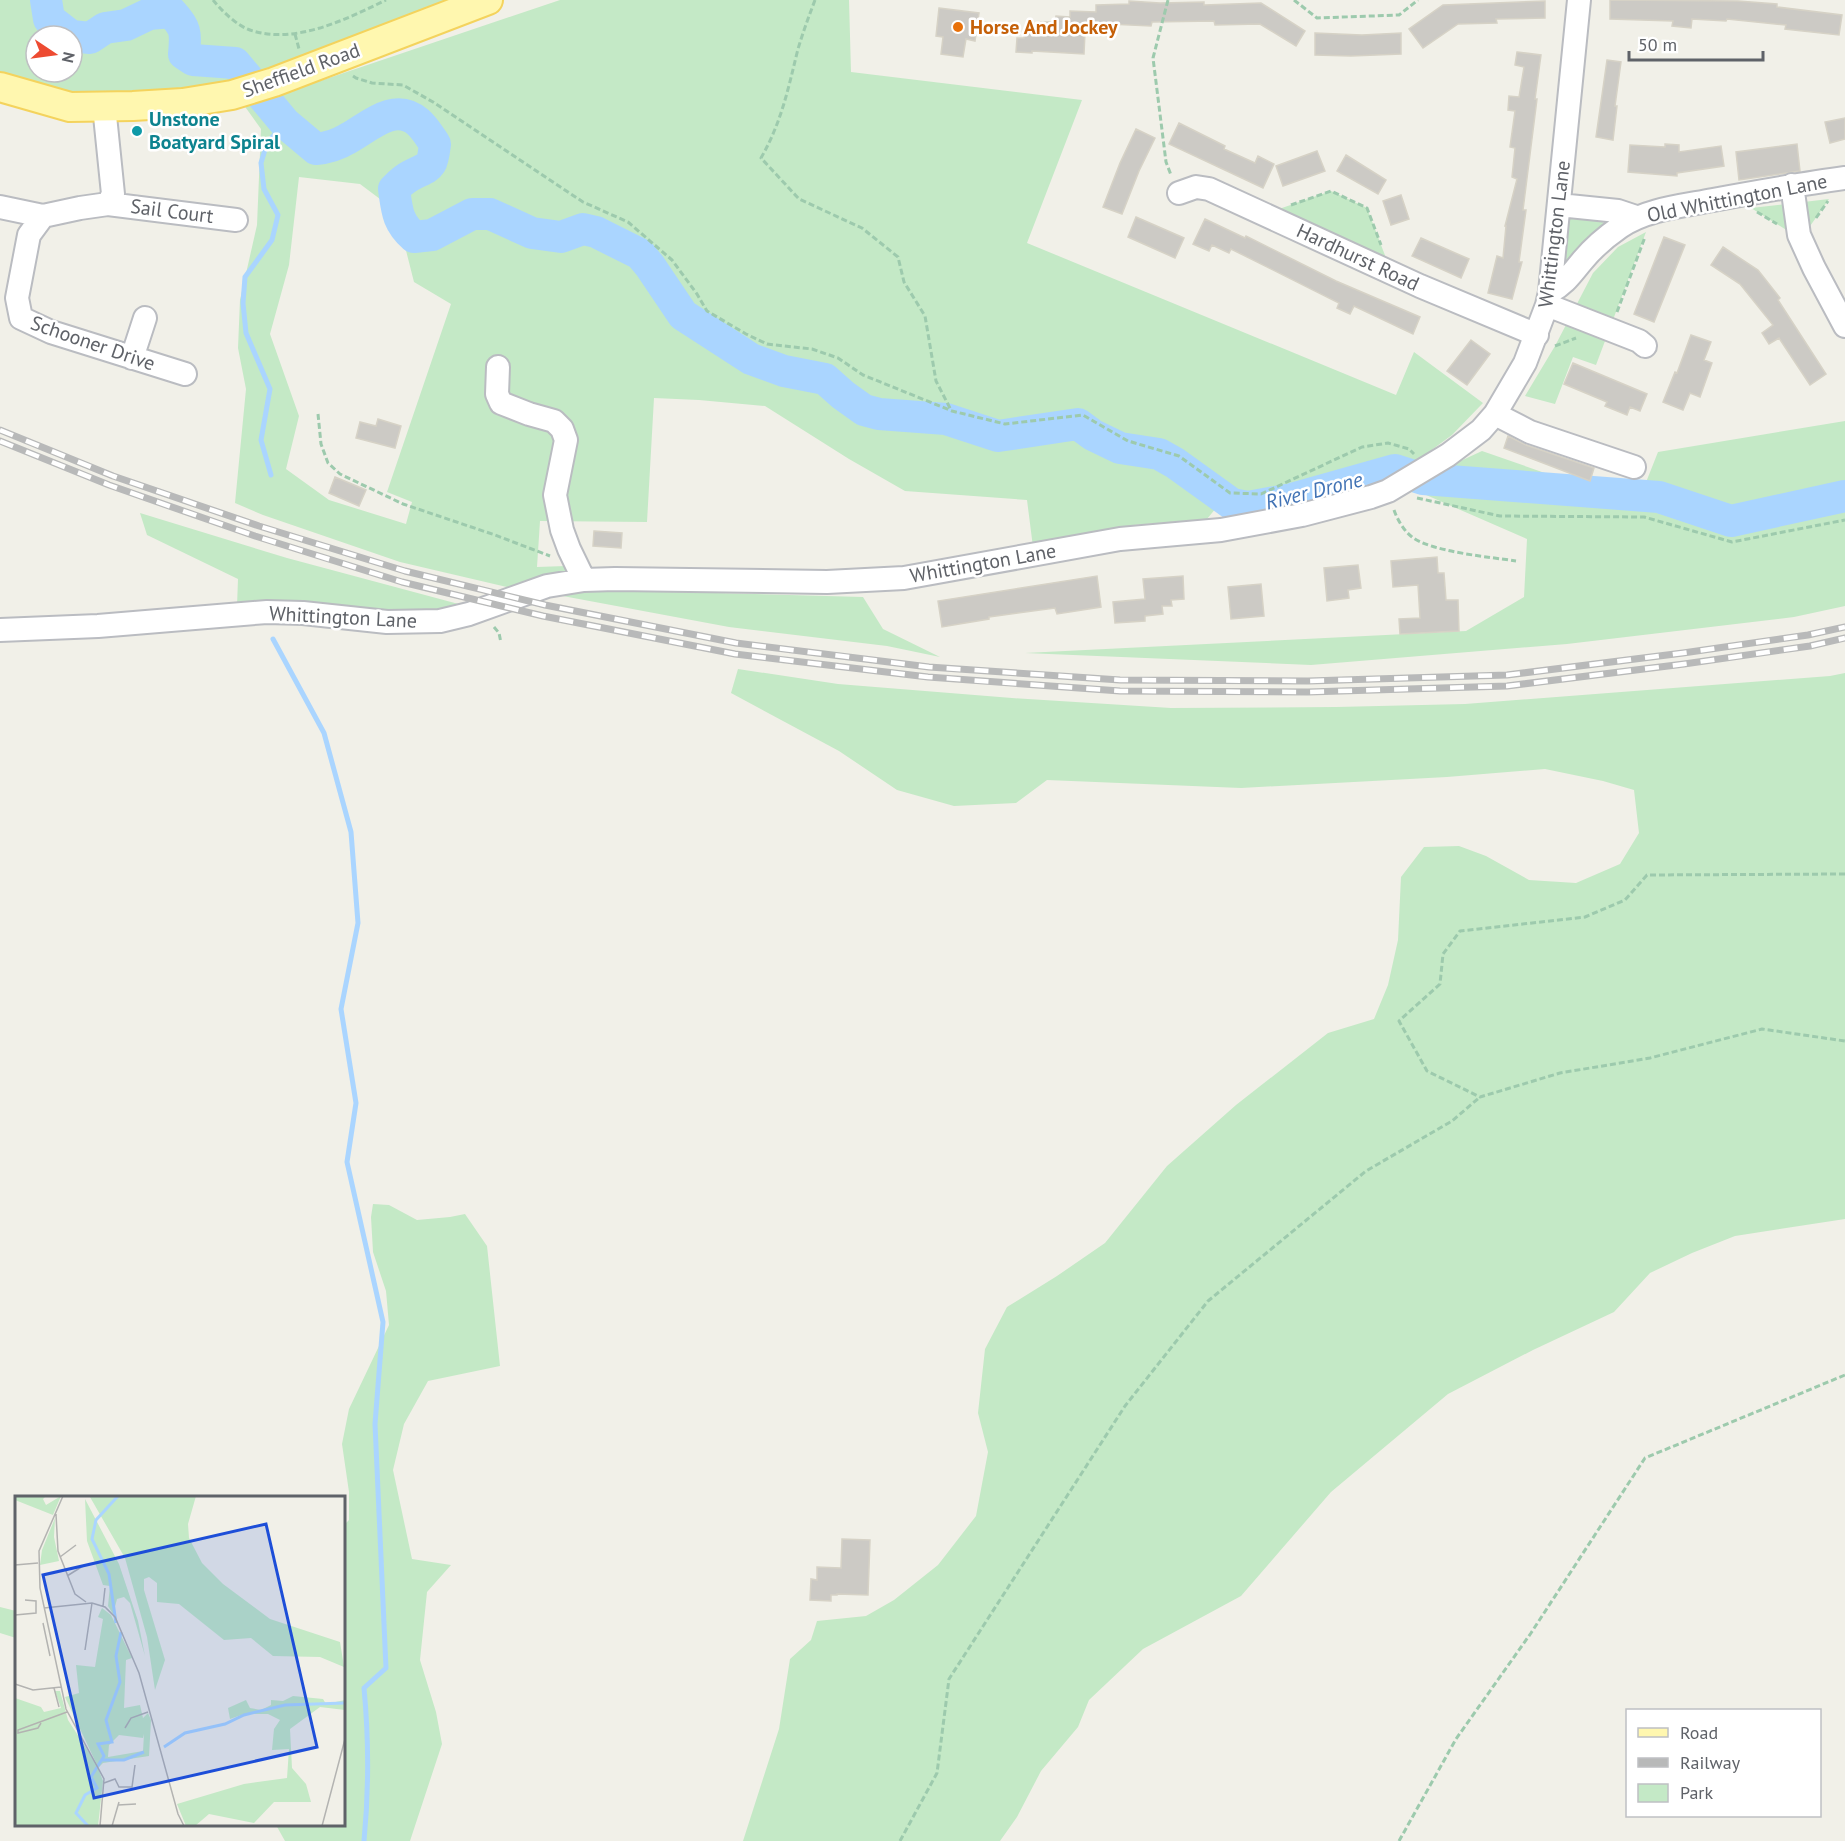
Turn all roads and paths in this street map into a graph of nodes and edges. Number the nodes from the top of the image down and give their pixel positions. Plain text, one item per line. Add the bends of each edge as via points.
1 (213, 0) edge
2 (386, 0) edge
3 (488, 0) edge
4 (815, 0) edge
5 (1168, 0) edge
6 (1294, 0) edge
7 (1418, 0) edge
8 (1579, 0) edge
9 (334, 59) junction
10 (0, 87) edge
11 (104, 106) junction
12 (1845, 178) edge
13 (1792, 185) junction
14 (1179, 193) joint
15 (1731, 196) junction
16 (108, 204) junction
17 (1559, 205) junction
18 (0, 207) edge
19 (1264, 214) junction
20 (1645, 215) junction
21 (43, 216) junction
22 (236, 220) dead end
23 (1801, 239) junction
24 (1391, 273) junction
25 (1549, 299) junction
26 (144, 318) dead end
27 (1845, 326) edge
28 (1607, 328) junction
29 (1537, 335) junction
30 (1645, 346) dead end
31 (132, 357) junction
32 (1528, 357) junction
33 (498, 367) dead end
34 (185, 375) dead end
35 (952, 411) junction
36 (318, 414) dead end
37 (1495, 414) junction
38 (1634, 467) dead end
39 (1428, 468) junction
40 (1397, 485) junction
41 (1845, 520) edge
42 (1516, 561) dead end
43 (582, 576) junction
44 (9, 629) edge
45 (1845, 874) edge
46 (1845, 1041) edge
47 (1480, 1097) junction
48 (1845, 1375) edge
49 (900, 1841) edge
50 (1399, 1841) edge

1 - 2 path via 250,31 276,36 325,26
3 - 9 main road, Sheffield Road
4 - 35 path via 774,135 761,158 799,199 862,228 898,257 904,282 926,316 936,381
5 - 14 path via 1154,58 1166,162
6 - 7 path via 1317,18 1399,15
8 - 17 street, Whittington Lane
9 - 11 main road, Sheffield Road via 232,96 183,103
9 - 35 path via 356,78 413,90 583,202 628,222 672,260 707,311 746,334 767,345 812,349 838,358 863,375
10 - 11 main road, Sheffield Road via 70,107
11 - 16 street via 113,183
12 - 13 street, Old Whittington Lane
12 - 23 path
13 - 15 street, Old Whittington Lane
13 - 23 street
14 - 19 street, Hardhurst Road via 1196,187 1209,189
15 - 20 street, Old Whittington Lane
15 - 23 path
16 - 21 street
16 - 22 street, Sail Court
17 - 20 street
17 - 25 street, Whittington Lane
18 - 21 street
19 - 24 street, Hardhurst Road
19 - 24 path via 1332,191 1367,208
20 - 25 street, Old Whittington Lane via 1600,243
20 - 28 path
21 - 31 street, Schooner Drive via 30,236 17,298 21,318 51,332
23 - 27 street
24 - 29 street, Hardhurst Road
25 - 28 street
25 - 29 street, Whittington Lane
26 - 31 street
28 - 30 street
28 - 32 path
29 - 32 street, Whittington Lane
31 - 34 street, Schooner Drive
32 - 37 street, Whittington Lane
33 - 43 street via 497,394 501,403 554,421 562,429 566,440 555,495 562,530
35 - 39 path via 1005,424 1083,415 1128,441 1179,456 1230,493 1260,494 1362,447 1388,443 1409,449
36 - 43 path via 321,444 328,463 340,474 403,504 568,563
37 - 38 street via 1530,432
37 - 39 street, Whittington Lane via 1481,430
39 - 40 street, Whittington Lane
40 - 41 path via 1406,495 1500,516 1644,517 1732,542
40 - 42 path via 1397,517 1412,537 1436,548
40 - 43 street, Whittington Lane via 1302,515 1221,530 1120,539 904,578 826,582
43 - 44 street, Whittington Lane via 440,621 387,622 267,612
45 - 47 path via 1647,875 1625,900 1585,917 1460,931 1443,954 1440,984 1399,1021 1427,1071
46 - 47 path via 1762,1029 1650,1058 1560,1072
47 - 49 path via 1452,1121 1366,1171 1208,1301 1132,1397 949,1679 937,1773
48 - 50 path via 1646,1458 1456,1739

